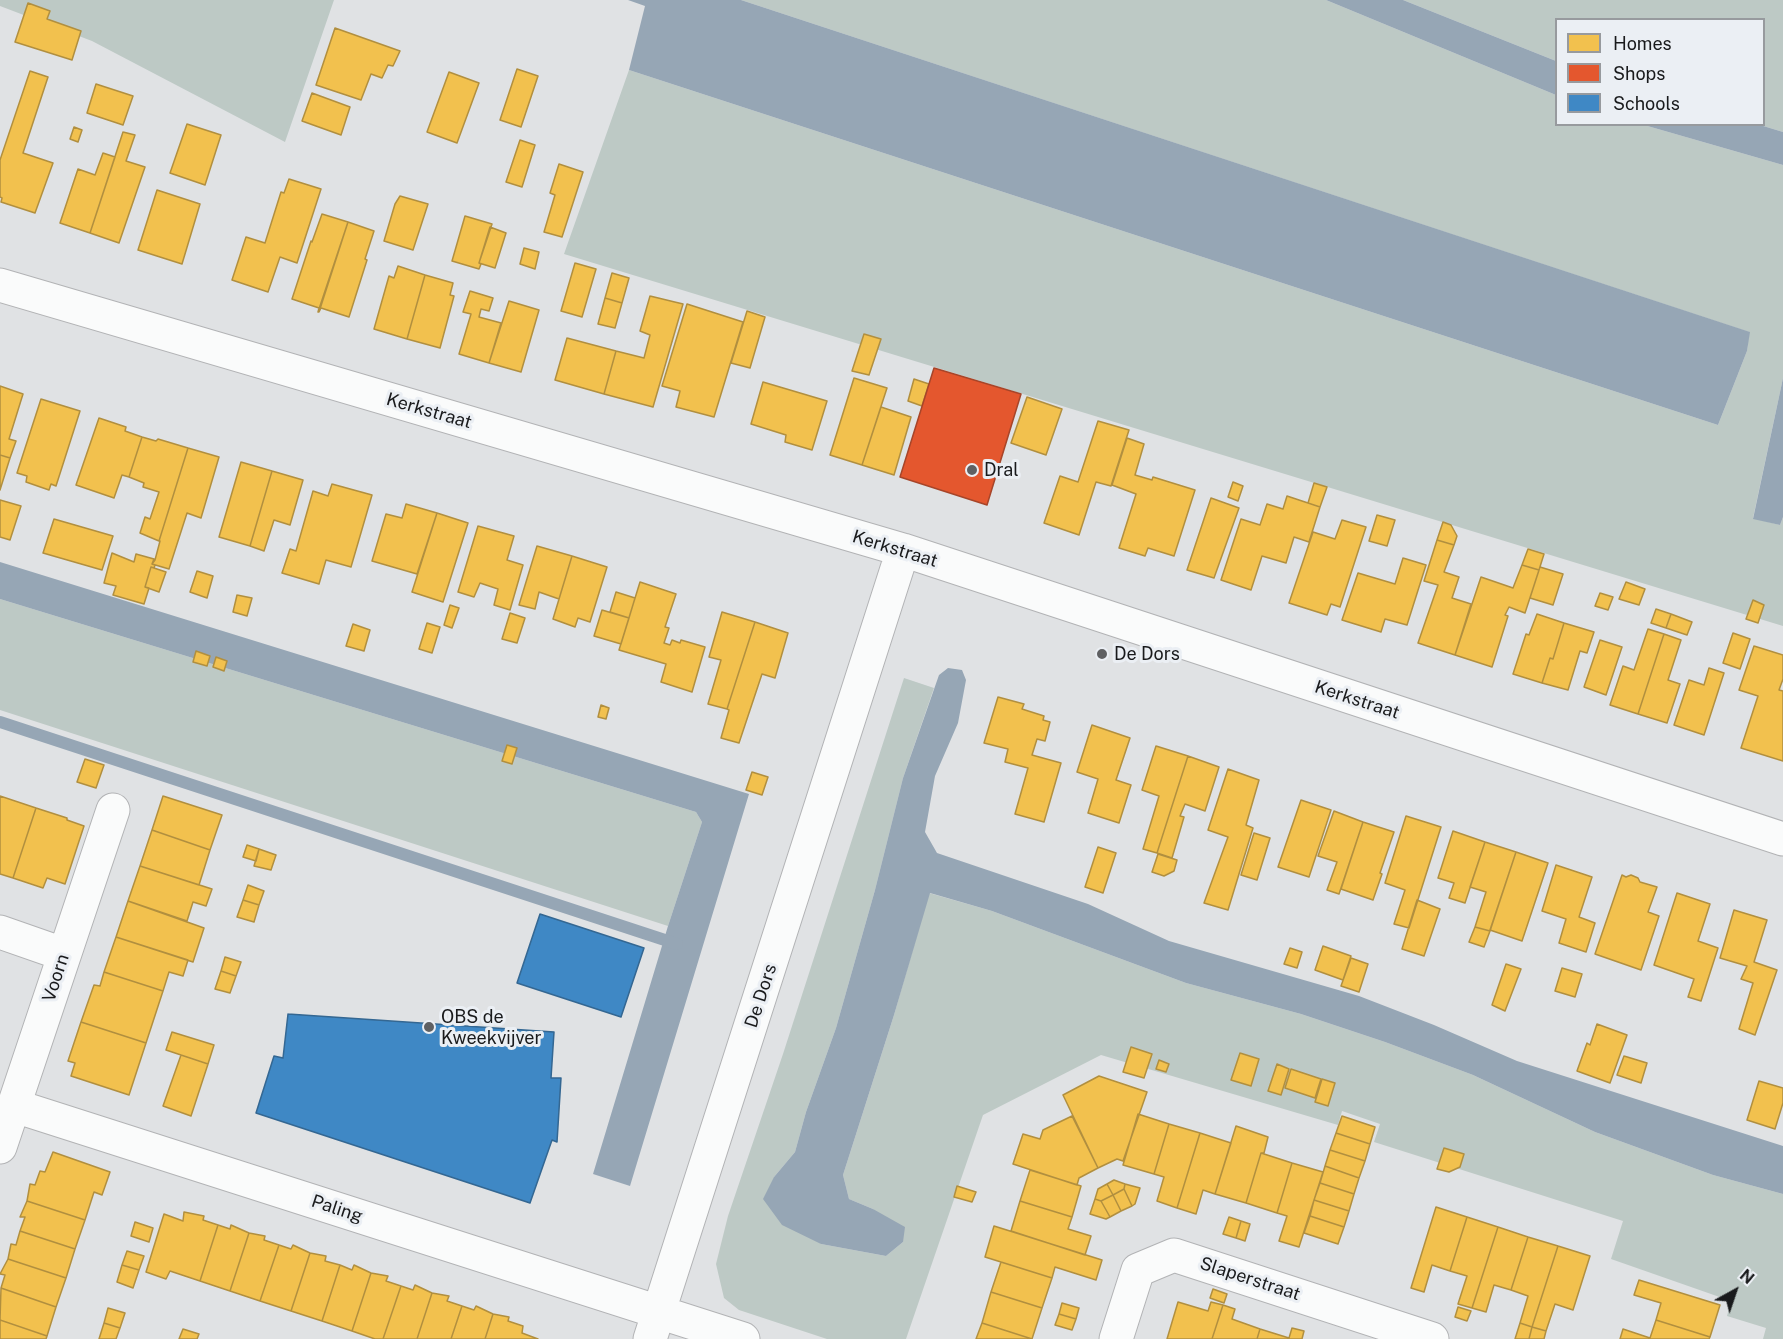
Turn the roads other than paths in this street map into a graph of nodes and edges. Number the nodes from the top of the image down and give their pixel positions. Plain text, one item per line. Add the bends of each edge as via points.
1 (0, 285) edge
2 (903, 550) junction
3 (113, 810) dead end
4 (1783, 838) edge
5 (0, 932) edge
6 (63, 954) junction
7 (15, 1106) junction
8 (0, 1147) edge
9 (654, 1326) edge
10 (743, 1339) edge
11 (1116, 1339) edge
12 (1432, 1339) edge

1 - 2 street, Kerkstraat
2 - 4 street, Kerkstraat
2 - 9 street, De Dors
3 - 6 street, Voorn
5 - 6 street
6 - 7 street, Voorn
7 - 8 street, Voorn
7 - 9 street, Paling
9 - 10 street
11 - 12 street, Slaperstraat via 1138,1270 1174,1255

